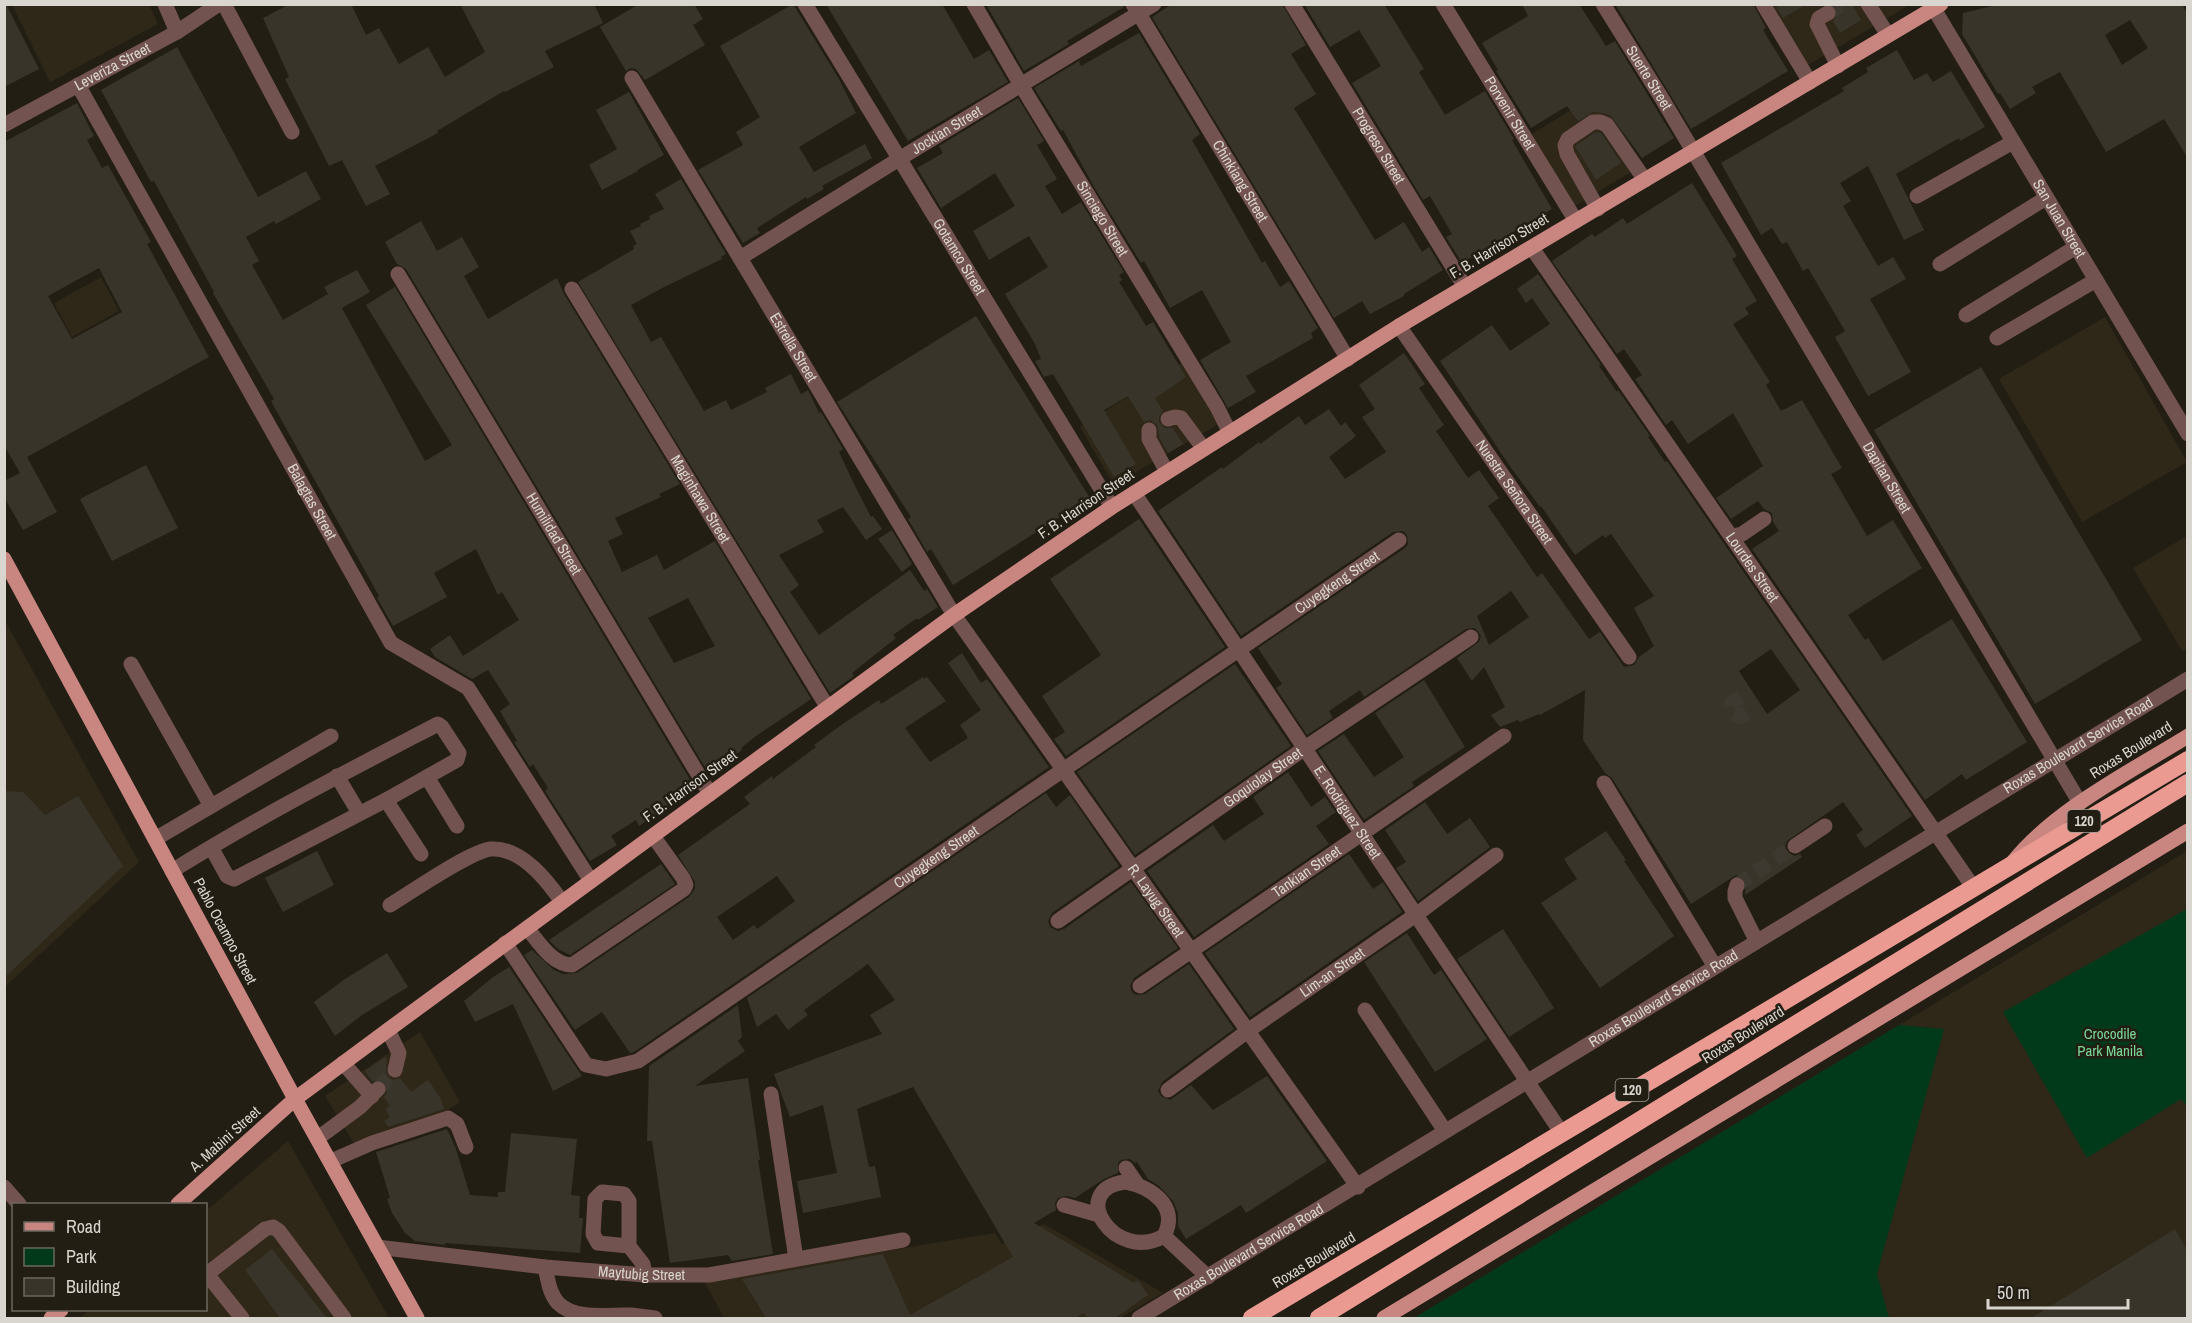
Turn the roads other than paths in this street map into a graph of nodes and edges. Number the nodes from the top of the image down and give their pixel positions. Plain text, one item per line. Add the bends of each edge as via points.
1 (165, 4) edge
2 (219, 4) edge
3 (224, 4) edge
4 (805, 4) edge
5 (974, 4) edge
6 (1154, 4) edge
7 (1292, 4) edge
8 (1443, 4) edge
9 (1603, 4) edge
10 (1763, 4) edge
11 (1868, 4) edge
12 (1935, 6) edge
13 (1136, 9) edge
14 (1828, 13) dead end
15 (177, 32) junction
16 (1888, 35) junction
17 (1838, 66) junction
18 (632, 78) dead end
19 (1810, 82) junction
20 (78, 85) junction
21 (1020, 85) junction
22 (4, 125) edge
23 (292, 132) dead end
24 (2013, 142) junction
25 (1692, 152) junction
26 (899, 159) junction
27 (1645, 180) junction
28 (1917, 196) dead end
29 (2046, 198) junction
30 (1598, 209) junction
31 (1576, 221) junction
32 (1532, 248) junction
33 (2076, 248) junction
34 (740, 258) junction
35 (1940, 264) dead end
36 (398, 274) dead end
37 (2096, 280) junction
38 (1466, 287) junction
39 (572, 289) dead end
40 (1966, 315) dead end
41 (1399, 326) junction
42 (1997, 338) dead end
43 (1348, 359) junction
44 (1168, 419) dead end
45 (2186, 429) edge
46 (1149, 430) dead end
47 (1230, 433) junction
48 (1204, 449) junction
49 (1167, 472) junction
50 (1134, 493) junction
51 (1112, 507) junction
52 (1764, 519) dead end
53 (1732, 536) junction
54 (1399, 540) dead end
55 (4, 560) edge
56 (954, 615) junction
57 (1471, 636) dead end
58 (1239, 650) junction
59 (1629, 657) dead end
60 (131, 663) dead end
61 (2187, 679) edge
62 (828, 708) junction
63 (331, 736) dead end
64 (1504, 736) dead end
65 (2187, 736) edge
66 (1305, 748) junction
67 (2054, 759) junction
68 (2187, 760) edge
69 (1064, 771) junction
70 (338, 776) junction
71 (427, 777) junction
72 (1604, 783) dead end
73 (2187, 783) edge
74 (710, 794) junction
75 (386, 800) junction
76 (2080, 803) junction
77 (211, 806) junction
78 (359, 813) junction
79 (457, 826) dead end
80 (1825, 826) dead end
81 (1935, 830) junction
82 (2187, 831) edge
83 (1361, 833) junction
84 (653, 836) junction
85 (155, 839) junction
86 (1795, 846) tunnel mouth
87 (211, 847) junction
88 (421, 854) dead end
89 (1496, 855) dead end
90 (2012, 863) junction
91 (1132, 868) junction
92 (172, 871) junction
93 (591, 880) junction
94 (1737, 885) dead end
95 (1973, 887) junction
96 (562, 902) junction
97 (390, 905) dead end
98 (1417, 914) junction
99 (1058, 921) dead end
100 (527, 928) junction
101 (1756, 940) junction
102 (505, 944) junction
103 (1191, 950) junction
104 (1714, 966) junction
105 (1140, 986) dead end
106 (1365, 1010) dead end
107 (388, 1030) junction
108 (1249, 1030) junction
109 (343, 1064) junction
110 (395, 1070) tunnel mouth
111 (1526, 1081) junction
112 (1168, 1090) dead end
113 (771, 1094) dead end
114 (296, 1099) junction
115 (1445, 1131) junction
116 (1561, 1132) junction
117 (318, 1138) junction
118 (466, 1147) dead end
119 (331, 1161) junction
120 (1126, 1168) dead end
121 (1137, 1184) junction
122 (4, 1187) edge
123 (1358, 1187) junction
124 (18, 1203) edge
125 (179, 1203) edge
126 (1064, 1205) dead end
127 (1100, 1215) junction
128 (1164, 1236) junction
129 (903, 1240) dead end
130 (629, 1246) dead end
131 (377, 1247) junction
132 (796, 1259) junction
133 (545, 1267) junction
134 (207, 1272) edge
135 (207, 1274) edge
136 (645, 1275) junction
137 (1208, 1277) junction
138 (242, 1318) edge
139 (344, 1318) edge
140 (417, 1318) edge
141 (655, 1318) edge
142 (1139, 1318) edge
143 (1252, 1318) edge
144 (1319, 1318) edge
145 (1384, 1318) edge

1 - 15 street
2 - 15 street, Leveriza Street
3 - 23 street
4 - 26 street, Gotamco Street
5 - 21 street, Sinciego Street
6 - 13 street, Jockian Street
7 - 38 street, Progreso Street
8 - 31 street, Porvenir Street
9 - 25 street, Suerte Street
10 - 19 street
11 - 16 street
12 - 16 main road, F. B. Harrison Street
12 - 24 street, San Juan Street
13 - 21 street, Jockian Street
13 - 43 street, Chinkiang Street
14 - 17 street via 1817,24
15 - 20 street, Leveriza Street
16 - 17 main road, F. B. Harrison Street
17 - 19 main road, F. B. Harrison Street
18 - 34 street, Estrella Street
19 - 25 main road, F. B. Harrison Street
20 - 22 street, Leveriza Street
20 - 93 street, Balagtas Street via 391,643 468,688
21 - 26 street, Jockian Street
21 - 47 street, Sinciego Street
24 - 28 street
24 - 29 street, San Juan Street
25 - 27 main road, F. B. Harrison Street
25 - 67 street, Dapitan Street
26 - 34 street, Jockian Street
26 - 51 street, Gotamco Street
27 - 30 main road, F. B. Harrison Street
27 - 30 street via 1607,124 1593,122 1565,145
29 - 33 street, San Juan Street
29 - 35 street
30 - 31 main road, F. B. Harrison Street
31 - 32 main road, F. B. Harrison Street
32 - 38 main road, F. B. Harrison Street
32 - 53 street, Lourdes Street
33 - 37 street, San Juan Street
33 - 40 street
34 - 56 street, Estrella Street
36 - 74 street, Humilidad Street
37 - 42 street
37 - 45 street, San Juan Street
38 - 41 main road, F. B. Harrison Street
39 - 62 street, Maginhawa Street
41 - 43 main road, F. B. Harrison Street
41 - 59 street, Nuestra Señora Street
43 - 47 main road, F. B. Harrison Street
44 - 48 street via 1181,418
46 - 49 street via 1149,439
47 - 48 main road, F. B. Harrison Street
48 - 49 main road, F. B. Harrison Street
49 - 50 main road, F. B. Harrison Street
50 - 51 main road, F. B. Harrison Street
50 - 58 street, E. Rodriguez Street
51 - 56 main road, F. B. Harrison Street
52 - 53 street
53 - 81 street, Lourdes Street
54 - 58 street, Cuyegkeng Street
55 - 85 main road, Pablo Ocampo Street
56 - 62 main road, F. B. Harrison Street
56 - 69 street, R. Layug Street
57 - 66 street, Goquiolay Street
58 - 66 street, E. Rodriguez Street
58 - 69 street, Cuyegkeng Street
60 - 77 street
61 - 67 street, Roxas Boulevard Service Road
62 - 74 main road, F. B. Harrison Street
63 - 77 street
64 - 83 street, Tankian Street
65 - 76 main road, Roxas Boulevard
66 - 83 street, E. Rodriguez Street
66 - 91 street, Goquiolay Street
67 - 76 street, Dapitan Street
67 - 81 street, Roxas Boulevard Service Road
68 - 90 highway, Roxas Boulevard / 120
69 - 91 street, R. Layug Street
69 - 102 street, Cuyegkeng Street via 638,1061 606,1069 586,1065
70 - 71 street via 438,724 459,757
70 - 78 street
70 - 87 street
71 - 75 street
71 - 79 street
72 - 104 street
73 - 144 highway, Roxas Boulevard / 120
74 - 84 main road, F. B. Harrison Street
75 - 78 street
75 - 88 street
76 - 90 main road, Roxas Boulevard via 2040,833
77 - 85 street
78 - 87 street via 234,879 227,876
80 - 86 street
81 - 95 street, Lourdes Street
81 - 101 street, Roxas Boulevard Service Road
82 - 145 main road
83 - 98 street, E. Rodriguez Street
83 - 103 street, Tankian Street
84 - 93 main road, F. B. Harrison Street
84 - 100 street via 683,878 684,889 572,965 554,959
85 - 92 main road, Pablo Ocampo Street
87 - 92 street
89 - 98 street, Lim-an Street
90 - 95 highway, Roxas Boulevard / 120
91 - 99 street, Goquiolay Street
91 - 103 street, R. Layug Street
92 - 114 main road, Pablo Ocampo Street
93 - 96 main road, F. B. Harrison Street
94 - 101 street via 1735,898
95 - 116 highway, Roxas Boulevard / 120
96 - 97 street via 527,863 491,849
96 - 100 main road, F. B. Harrison Street
98 - 108 street, Lim-an Street
98 - 111 street, E. Rodriguez Street
100 - 102 main road, F. B. Harrison Street
101 - 104 street, Roxas Boulevard Service Road
102 - 107 main road, F. B. Harrison Street
103 - 105 street, Tankian Street
103 - 108 street, R. Layug Street
104 - 111 street, Roxas Boulevard Service Road
106 - 115 street
107 - 109 main road, F. B. Harrison Street
107 - 110 street via 399,1053
108 - 112 street, Lim-an Street
108 - 123 street, R. Layug Street
109 - 114 main road, F. B. Harrison Street
109 - 117 street via 375,1092
111 - 115 street, Roxas Boulevard Service Road
111 - 116 street, E. Rodriguez Street
113 - 132 street
114 - 117 main road, Pablo Ocampo Street
114 - 125 main road, A. Mabini Street
115 - 123 street, Roxas Boulevard Service Road
116 - 143 highway, Roxas Boulevard / 120
117 - 119 main road, Pablo Ocampo Street
118 - 119 street via 457,1124 448,1118
119 - 131 main road, Pablo Ocampo Street
120 - 121 street
121 - 127 street via 1114,1183 1104,1190 1097,1201
121 - 128 street via 1159,1198 1167,1210 1169,1222
122 - 124 street
123 - 137 street, Roxas Boulevard Service Road
126 - 127 street
127 - 128 street via 1119,1238 1148,1242
128 - 137 street
129 - 132 street, Maytubig Street
130 - 136 street via 643,1264
131 - 133 street, Maytubig Street
131 - 140 main road, Pablo Ocampo Street
132 - 136 street, Maytubig Street via 709,1275
133 - 136 street, Maytubig Street
133 - 141 street via 549,1288 557,1302 568,1310
134 - 139 street via 273,1227
135 - 138 street
137 - 142 street, Roxas Boulevard Service Road

